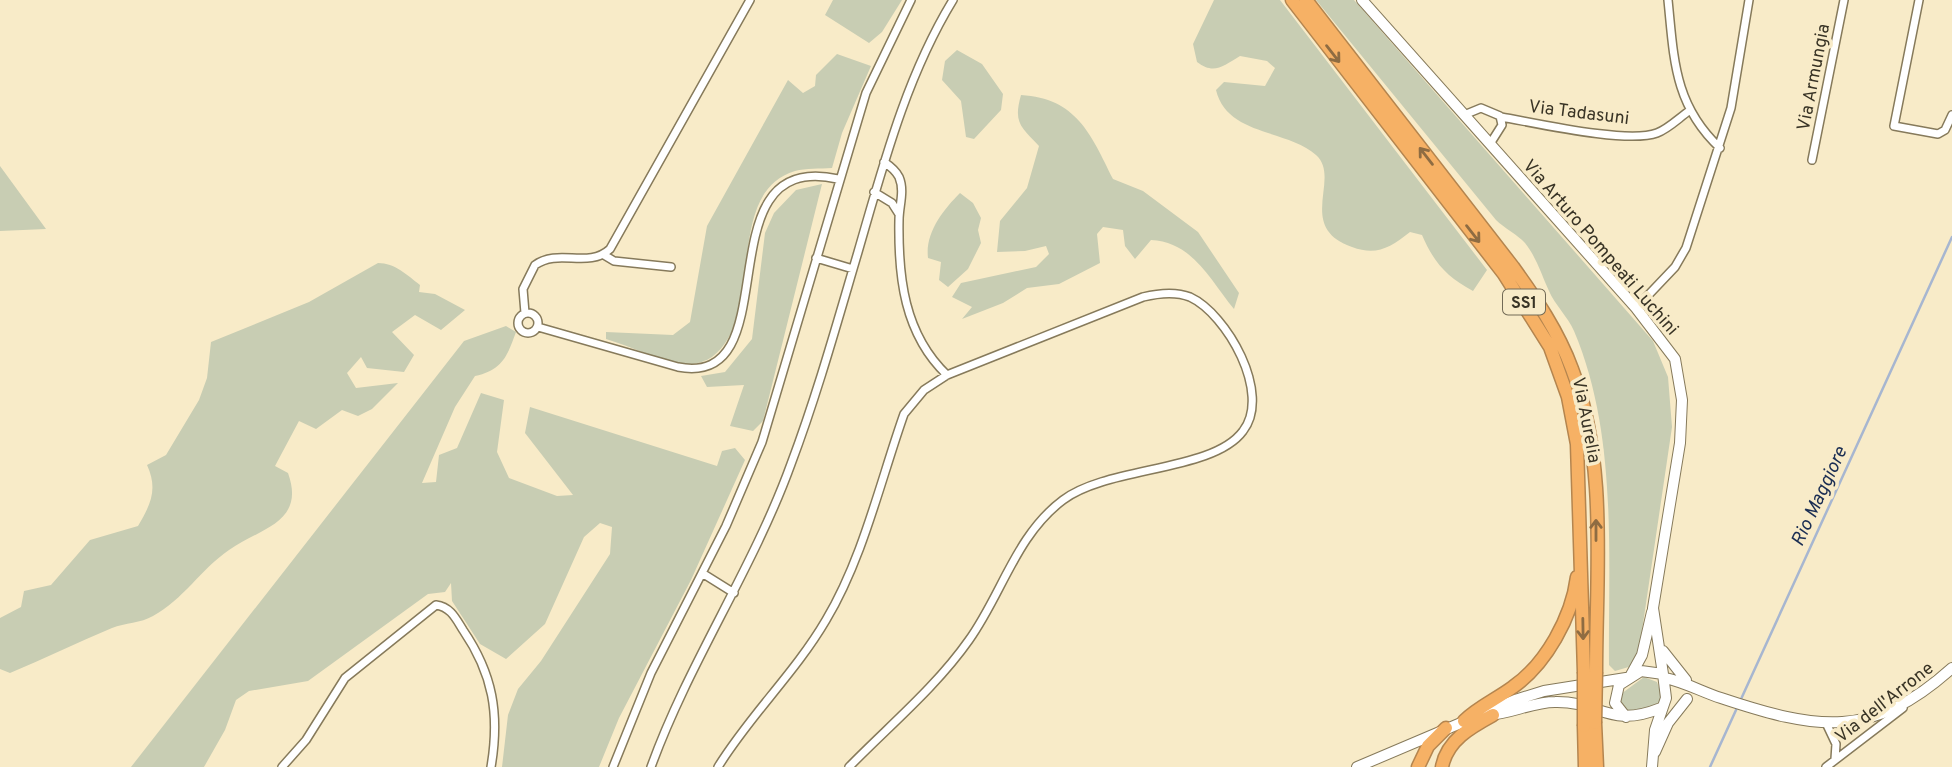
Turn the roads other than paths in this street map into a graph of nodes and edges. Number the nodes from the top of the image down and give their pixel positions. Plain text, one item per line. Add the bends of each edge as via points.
1 (750, 0) edge
2 (911, 0) edge
3 (953, 0) edge
4 (1292, 0) edge
5 (1306, 0) edge
6 (1362, 0) edge
7 (1668, 0) edge
8 (1749, 0) edge
9 (1844, 0) edge
10 (1919, 0) edge
11 (1689, 111) junction
12 (1464, 115) junction
13 (1952, 115) edge
14 (1501, 117) junction
15 (1490, 144) junction
16 (1720, 148) junction
17 (1812, 160) dead end
18 (884, 162) junction
19 (838, 179) junction
20 (874, 192) junction
21 (899, 215) junction
22 (604, 255) junction
23 (816, 258) junction
24 (671, 267) dead end
25 (853, 269) junction
26 (1636, 308) junction
27 (525, 313) junction
28 (538, 327) junction
29 (947, 375) junction
30 (1582, 522) junction
31 (702, 573) junction
32 (734, 593) junction
33 (1653, 608) junction
34 (1656, 634) junction
35 (1952, 668) edge
36 (1590, 672) junction
37 (1664, 676) junction
38 (1628, 677) junction
39 (1691, 685) junction
40 (1923, 692) junction
41 (1723, 698) junction
42 (1687, 699) junction
43 (1663, 706) junction
44 (1488, 715) junction
45 (1626, 717) junction
46 (1464, 721) junction
47 (1590, 724) junction
48 (1827, 724) junction
49 (1446, 728) junction
50 (1835, 760) junction
51 (1652, 764) edge
52 (282, 767) edge
53 (491, 767) edge
54 (613, 767) edge
55 (651, 767) edge
56 (718, 767) edge
57 (849, 767) edge
58 (1357, 767) edge
59 (1418, 767) edge
60 (1442, 767) edge
61 (1583, 767) edge
62 (1597, 767) edge
63 (1826, 767) edge

1 - 22 street
2 - 19 street via 869,83
3 - 18 street via 921,60
4 -> 30 highway, Via Aurelia / SS1 via 1504,274 1541,331 1557,363 1571,410
36 -> 5 highway, Via Aurelia / SS1 via 1596,515 1593,460 1584,407 1567,357 1520,277
6 - 12 street, Via Arturo Pompeati Luchini
7 - 11 street via 1675,63
8 - 16 street
9 - 17 street, Via Armungia
10 - 13 street via 1894,126 1938,134
11 - 14 street, Via Tadasuni via 1662,131 1646,135
11 - 16 street
12 - 14 street, Via Tadasuni via 1481,108
12 - 15 street, Via Arturo Pompeati Luchini
14 - 15 street, Via Tadasuni via 1502,125
15 - 26 street, Via Arturo Pompeati Luchini
16 - 26 street via 1684,254
18 - 20 street
18 - 21 street via 900,179
19 - 23 street
19 - 28 street via 800,178 766,203 757,226 737,332 725,353 707,365 678,367
20 - 21 street via 892,203
20 - 25 street
21 - 29 street via 908,311 924,349
22 - 24 street via 614,261
22 - 27 street via 538,262 524,283
23 - 25 street
23 - 31 street via 762,442
25 - 32 street via 790,467
26 - 33 street, Via Arturo Pompeati Luchini via 1673,355 1682,400 1680,443
27 - 28 street via 537,317
27 - 28 street via 518,321 522,330 531,333
29 - 56 street via 924,390 905,412 828,617
29 - 57 street via 1143,297 1174,293 1194,299 1217,320 1249,373 1254,402 1245,430 1225,447 1100,482 1051,510 1028,535 984,618 959,653
30 -> 36 highway, Via Aurelia / SS1
30 - 46 highway via 1576,585 1563,624 1525,677
31 - 32 street
31 - 54 street via 651,673
32 - 55 street via 687,683
33 - 34 street, Via Arturo Pompeati Luchini
33 - 38 street, Via Arturo Pompeati Luchini via 1642,655
34 - 37 street, Via Arturo Pompeati Luchini
34 - 39 street, Via Arturo Pompeati Luchini via 1667,660
35 - 40 street, Via dell'Arrone
36 - 47 highway, Via Aurelia / SS1, bridge
37 - 38 street via 1647,670
37 - 39 street
37 - 43 street
38 - 44 street via 1544,691 1502,704
38 - 45 street via 1615,697
39 - 41 street
40 - 48 street via 1870,719
40 - 50 street, Via dell'Arrone
41 - 42 street
41 - 48 street
42 - 43 street
42 - 51 street via 1667,726
43 - 45 street
43 - 51 street
44 - 45 street via 1559,702
44 - 46 street
44 - 60 highway via 1451,745
46 - 49 street
47 - 61 highway, Via Aurelia / SS1 via 1580,746
47 - 62 highway, Via Aurelia / SS1
48 - 50 street, Via dell'Arrone via 1836,744
49 - 58 street
49 - 59 highway via 1428,746
50 - 63 street, Via dell'Arrone
52 - 53 street via 306,740 345,678 429,607 440,605 450,611 487,670 494,726

